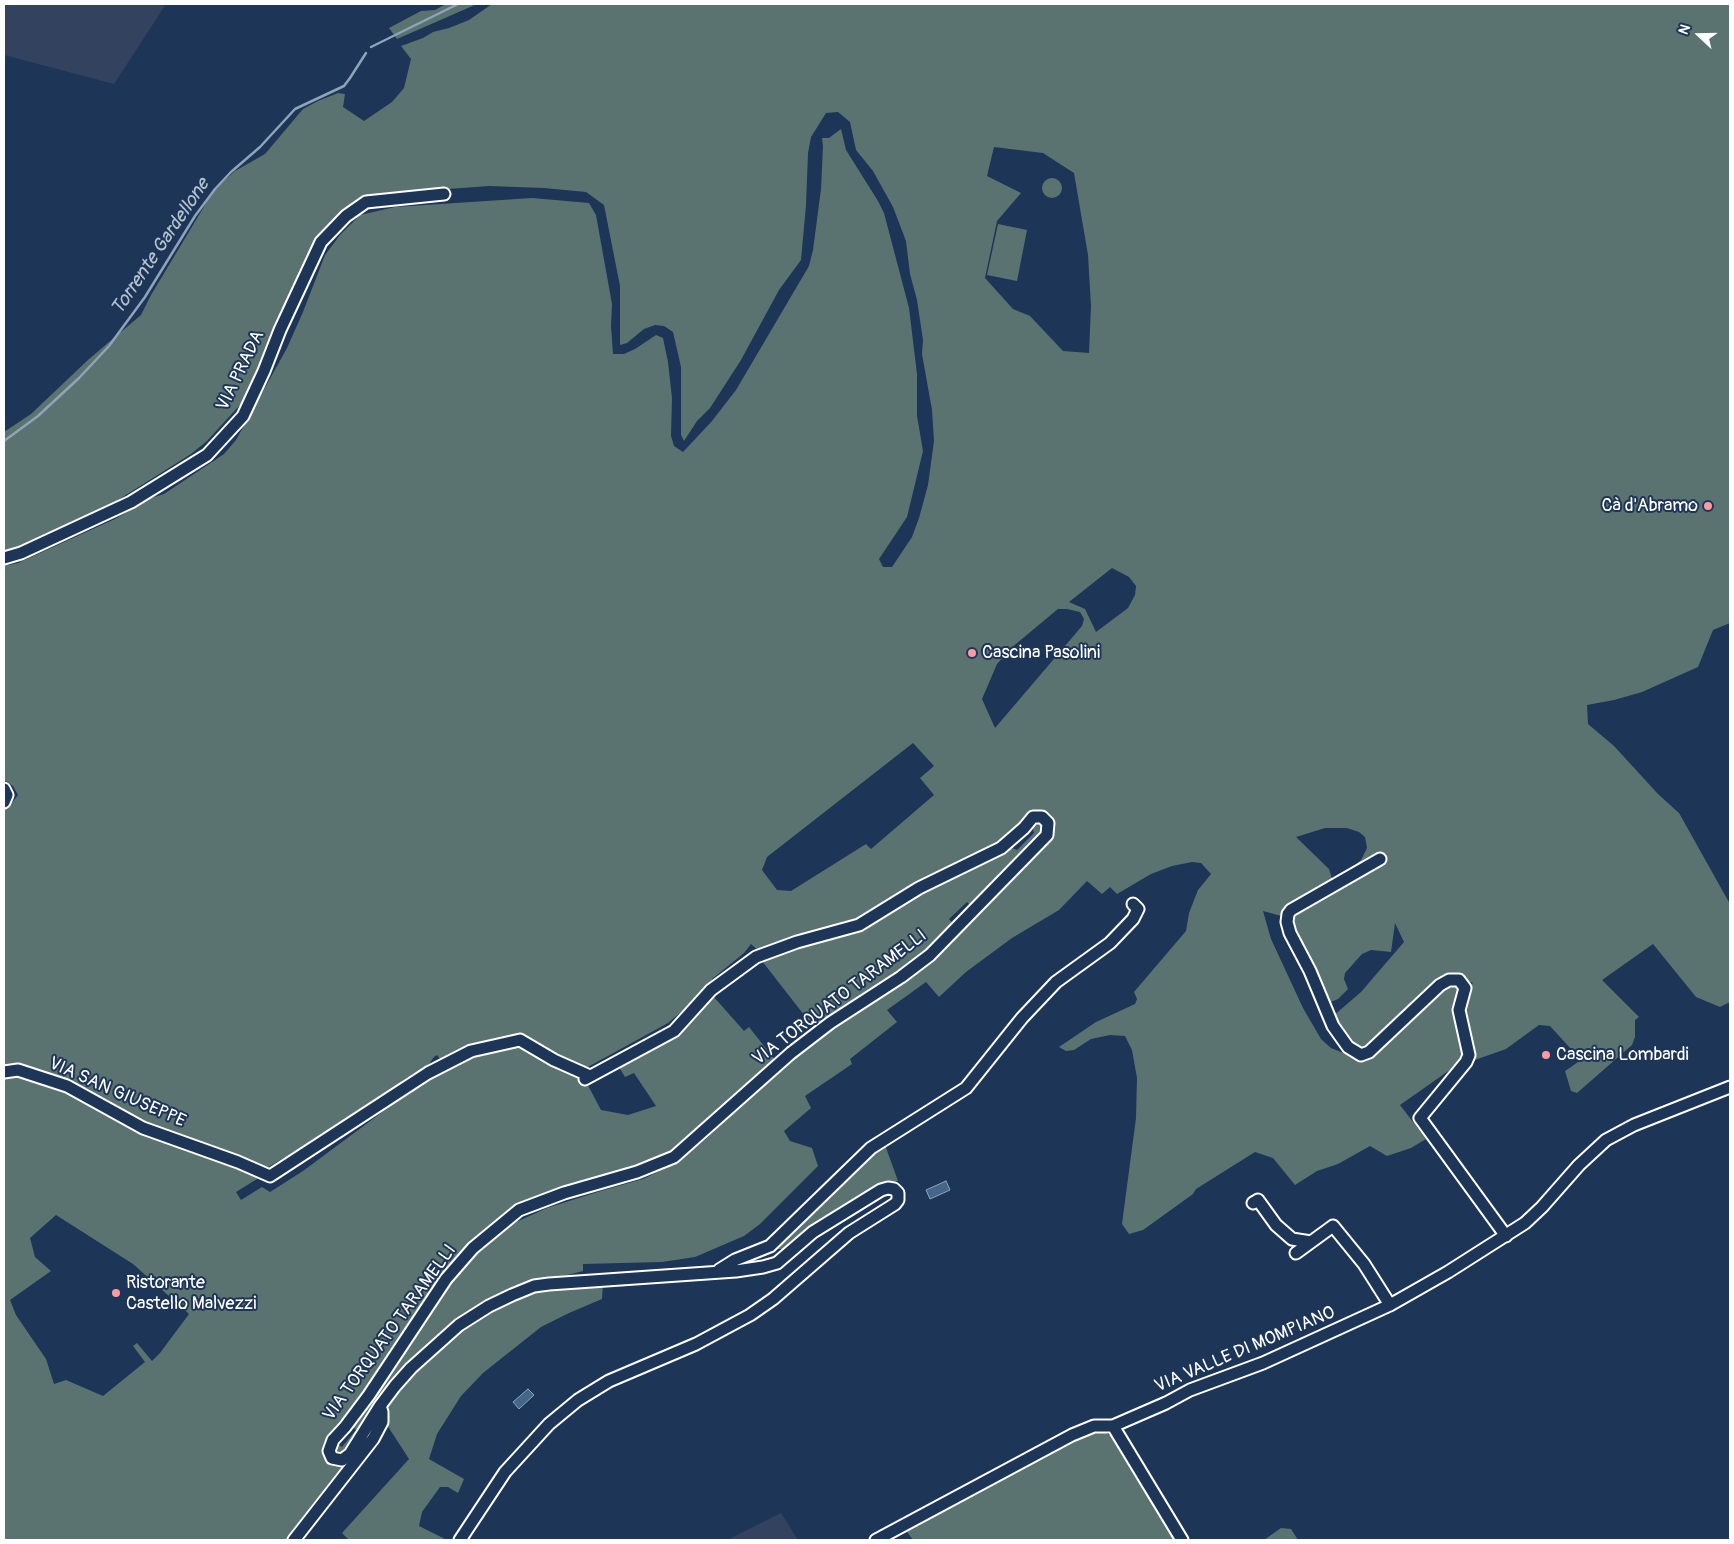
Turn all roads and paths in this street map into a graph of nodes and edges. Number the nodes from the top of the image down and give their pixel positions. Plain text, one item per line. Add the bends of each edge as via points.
1 (444, 194) dead end
2 (4, 558) edge
3 (4, 789) edge
4 (4, 802) edge
5 (1380, 859) dead end
6 (1133, 904) dead end
7 (4, 1072) edge
8 (1730, 1086) edge
9 (270, 1176) joint
10 (1258, 1199) dead end
11 (1506, 1236) junction
12 (1311, 1242) junction
13 (770, 1246) junction
14 (1296, 1253) dead end
15 (777, 1263) junction
16 (718, 1271) junction
17 (1390, 1305) junction
18 (380, 1406) junction
19 (1113, 1426) junction
20 (294, 1540) edge
21 (460, 1540) edge
22 (876, 1540) edge
23 (1182, 1540) edge

1 - 2 street, VIA PRADA via 366,202 346,216 321,242 242,416 207,455 132,502
3 - 4 street via 7,796
5 - 11 street via 1291,910 1287,922 1290,933 1333,1026 1348,1047 1361,1055 1440,985 1449,980 1459,980 1465,988 1458,1010 1469,1055 1420,1118
6 - 13 street, VIA TORQUATO TARAMELLI via 1138,909 1133,919 1110,943 1056,982 1022,1018 966,1088 871,1148
7 - 9 street, VIA SAN GIUSEPPE via 18,1070 66,1086 142,1128
8 - 11 street, VIA VALLE DI MOMPIANO via 1634,1125 1606,1140 1525,1223
9 - 18 street, VIA TORQUATO TARAMELLI via 428,1073 471,1051 520,1040 588,1078 674,1031 711,990 756,958 797,942 860,925 920,888 1001,848 1033,817 1042,817 1048,823 1047,835 930,956 790,1053 674,1157 519,1210 473,1248 446,1279 370,1395 333,1440 329,1451 332,1458 342,1460 350,1454
10 - 12 street via 1285,1234 1292,1239
11 - 17 street, VIA VALLE DI MOMPIANO
12 - 14 street
12 - 17 street via 1333,1226 1364,1264
13 - 15 street
13 - 16 street, VIA TORQUATO TARAMELLI via 735,1260
15 - 16 street, VIA TORQUATO TARAMELLI
15 - 21 street, VIA TORQUATO TARAMELLI via 813,1232 881,1190 894,1189 898,1193 895,1204 849,1233 750,1315 696,1344 609,1381 578,1400 549,1424 505,1472
16 - 18 street, VIA TORQUATO TARAMELLI via 549,1284 527,1289 489,1306 460,1325 411,1368
17 - 19 street, VIA VALLE DI MOMPIANO
18 - 20 street, VIA TORQUATO TARAMELLI via 382,1422 373,1439
19 - 22 street, VIA VALLE DI MOMPIANO via 1094,1426 1072,1435
19 - 23 street

